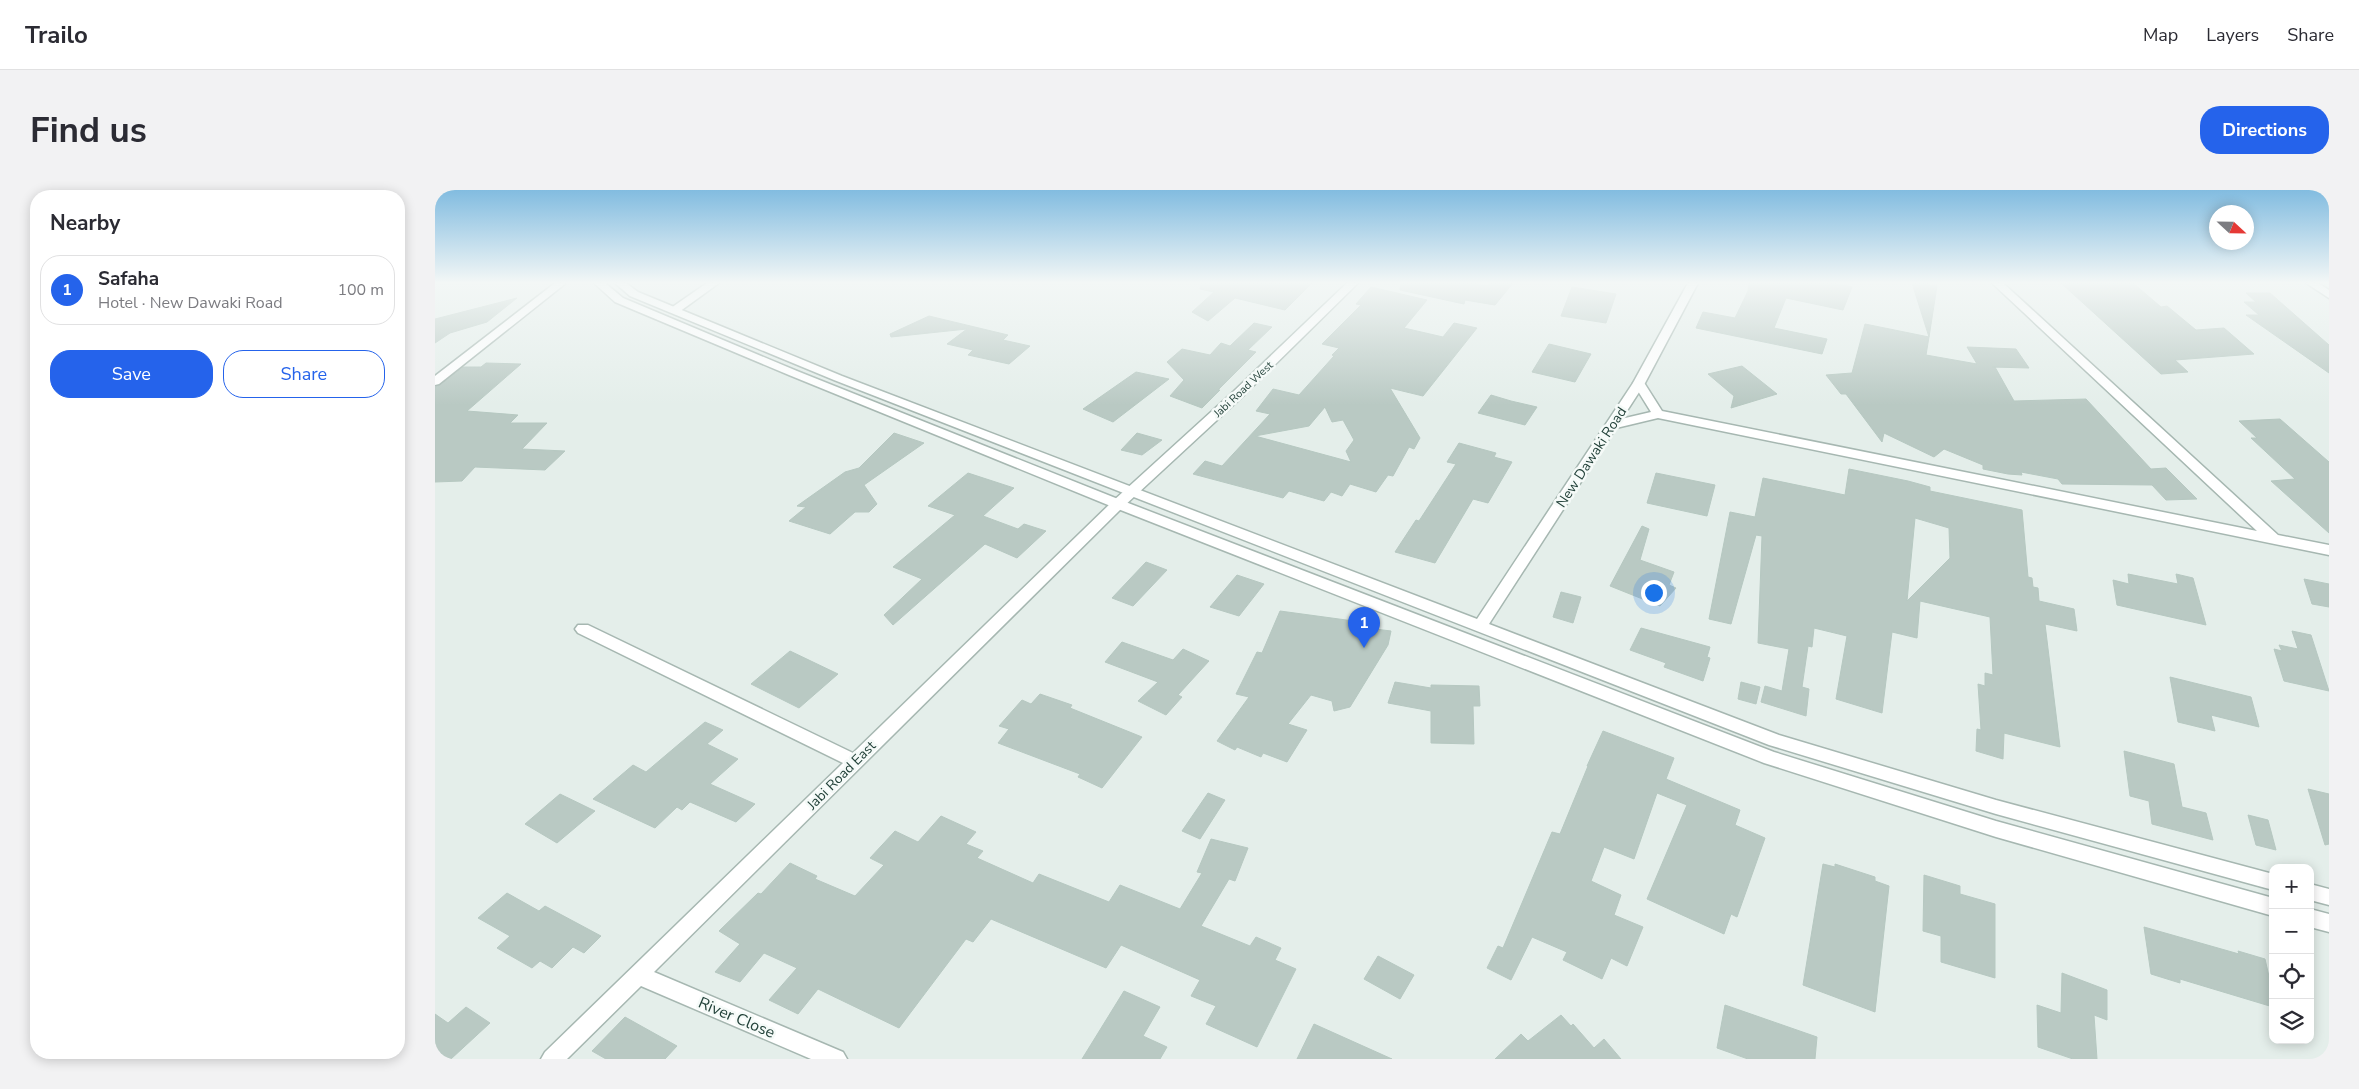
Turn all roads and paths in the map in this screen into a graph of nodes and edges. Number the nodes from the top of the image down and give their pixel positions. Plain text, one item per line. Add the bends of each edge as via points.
1 (509, 324) edge
2 (675, 324) edge
3 (708, 324) edge
4 (1311, 324) edge
5 (1671, 324) edge
6 (2041, 324) edge
7 (435, 382) edge
8 (832, 382) junction
9 (1639, 383) junction
10 (1658, 414) junction
11 (1612, 425) junction
12 (1130, 492) junction
13 (1118, 504) junction
14 (2276, 540) junction
15 (2329, 550) edge
16 (1480, 626) junction
17 (583, 629) dead end
18 (855, 760) junction
19 (2269, 881) edge
20 (2314, 893) edge
21 (2329, 897) edge
22 (2269, 906) edge
23 (2314, 919) edge
24 (2329, 923) edge
25 (638, 975) junction
26 (553, 1059) edge
27 (836, 1059) edge

1 - 7 street
2 - 8 street via 793,373
3 - 8 street via 807,365
4 - 12 street, Jabi Road West
5 - 9 street, New Dawaki Road
6 - 14 street
8 - 12 street
8 - 13 street
9 - 10 street
9 - 11 street, New Dawaki Road
10 - 11 street
10 - 14 street
11 - 16 street, New Dawaki Road
12 - 13 street, Jabi Road East
12 - 16 street
13 - 18 street, Jabi Road East
13 - 22 street via 1770,758 1996,829
14 - 15 street
16 - 19 street via 1775,740 1996,808
17 - 18 street
18 - 25 street, Jabi Road East
20 - 21 street
23 - 24 street
25 - 26 street, Jabi Road East
25 - 27 street, River Close

